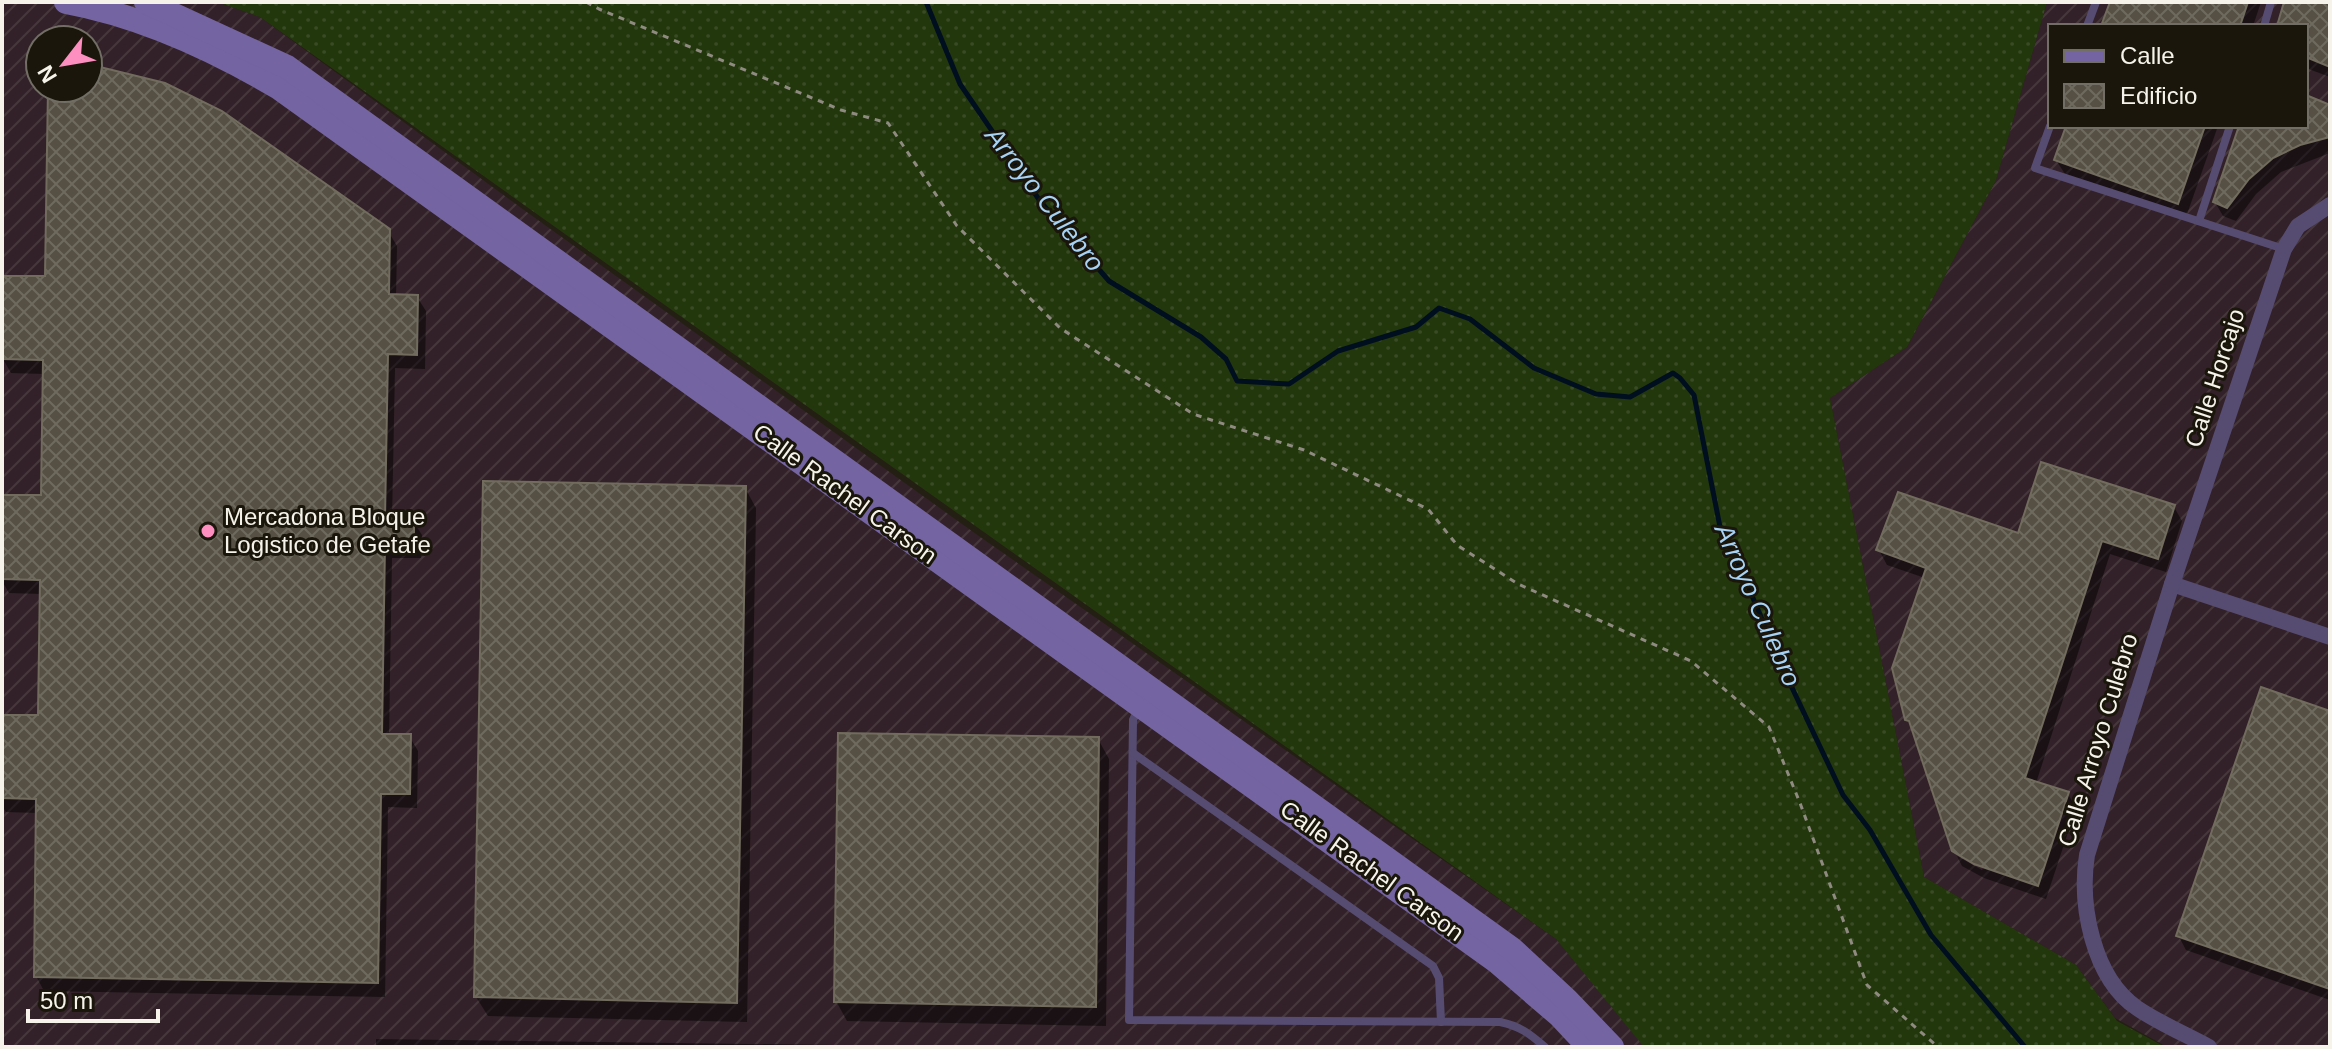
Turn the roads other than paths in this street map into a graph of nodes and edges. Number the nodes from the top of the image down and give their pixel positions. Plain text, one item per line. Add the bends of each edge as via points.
1 (66, 2) edge
2 (146, 2) edge
3 (2096, 2) edge
4 (2271, 2) edge
5 (2088, 24) edge
6 (2265, 24) edge
7 (2049, 128) edge
8 (2229, 128) edge
9 (2330, 205) edge
10 (2199, 221) junction
11 (2284, 249) junction
12 (2172, 584) junction
13 (2330, 637) edge
14 (1139, 705) junction
15 (1133, 753) junction
16 (1441, 1022) junction
17 (1545, 1047) edge
18 (1589, 1047) edge
19 (1612, 1047) edge
20 (2209, 1047) edge

1 - 14 street, Calle Rachel Carson via 190,40 279,88
2 - 19 street, Calle Rachel Carson via 287,67 1512,949
3 - 5 lane
4 - 6 lane
7 - 10 lane via 2035,168
8 - 10 lane
9 - 11 street, Calle Horcajo via 2298,226
10 - 11 lane
11 - 12 street, Calle Horcajo
12 - 13 street
12 - 20 street, Calle Arroyo Culebro via 2087,855 2085,905 2109,979 2135,1007
14 - 15 lane via 1133,720
14 - 18 street, Calle Rachel Carson via 1496,961
15 - 16 lane via 1433,966 1440,984
15 - 16 lane via 1129,1020
16 - 17 lane via 1516,1025

